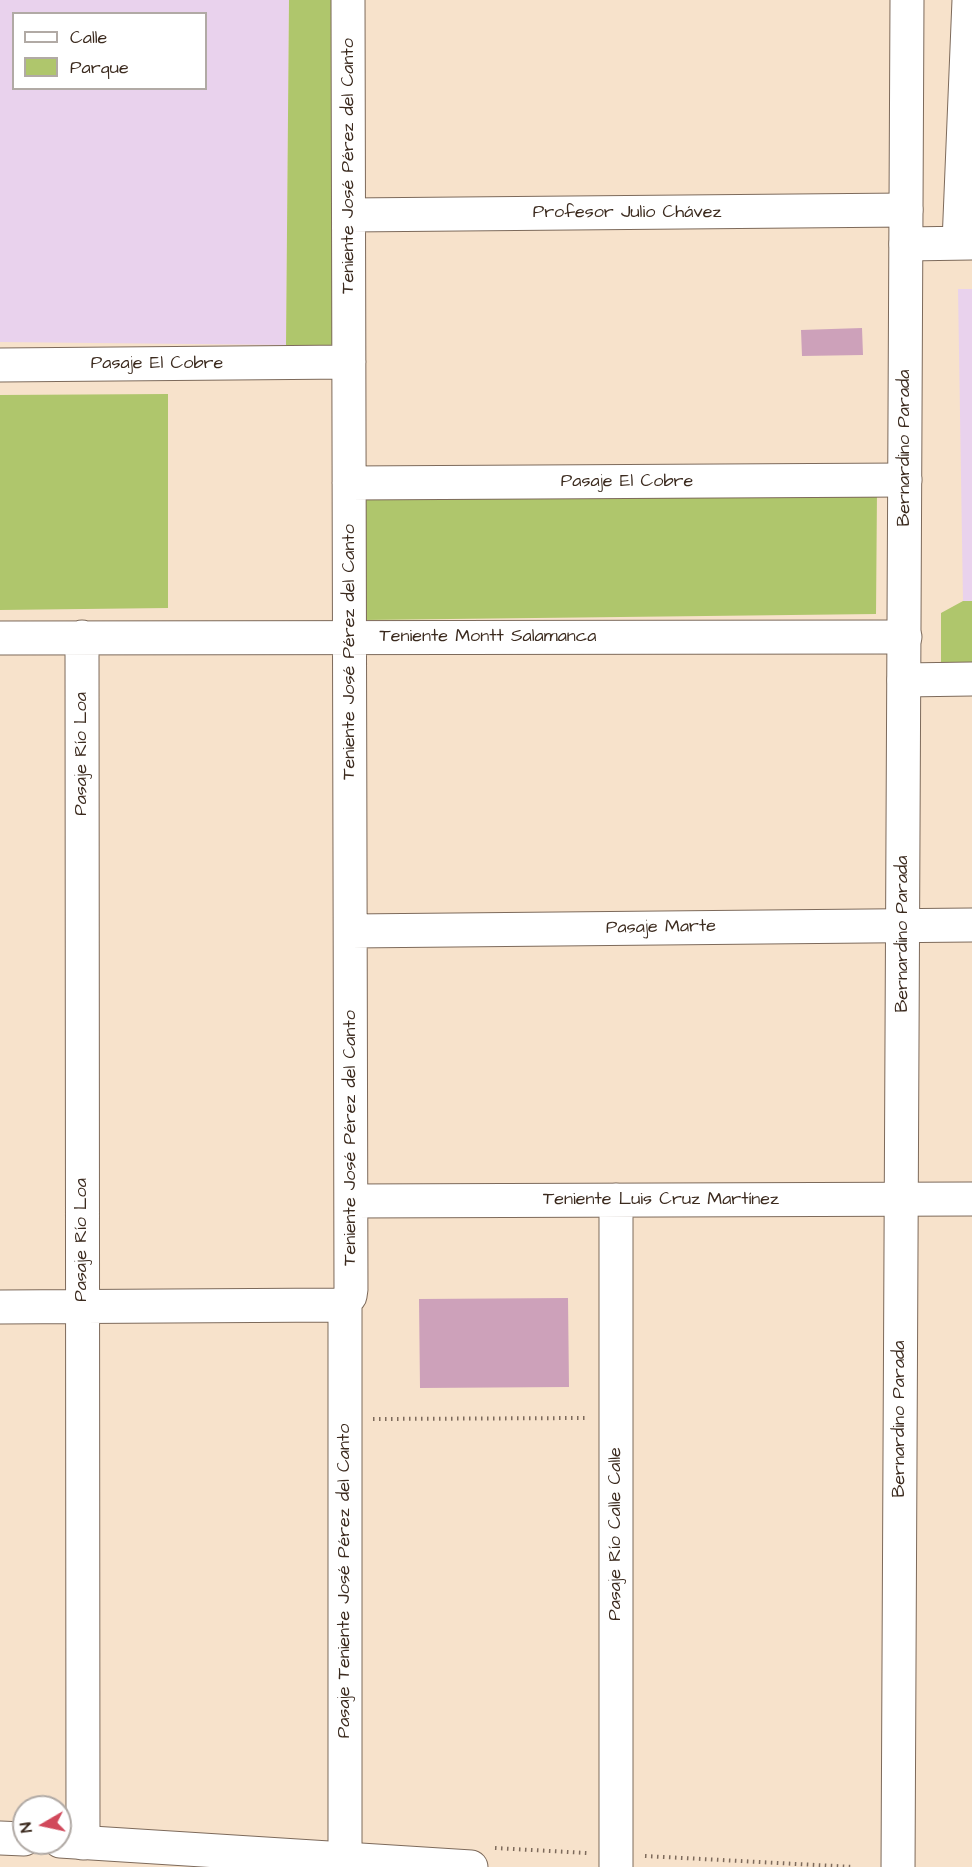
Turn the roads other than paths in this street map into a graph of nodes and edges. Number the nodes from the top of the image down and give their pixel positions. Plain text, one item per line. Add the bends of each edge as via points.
1 (348, 0) edge
2 (907, 0) edge
3 (969, 0) edge
4 (906, 210) junction
5 (349, 215) junction
6 (965, 243) edge
7 (906, 244) junction
8 (349, 362) junction
9 (0, 365) edge
10 (905, 480) junction
11 (349, 483) junction
12 (350, 637) junction
13 (904, 637) junction
14 (0, 638) edge
15 (82, 638) junction
16 (972, 679) edge
17 (904, 680) junction
18 (903, 925) junction
19 (972, 925) edge
20 (351, 931) junction
21 (902, 1199) junction
22 (972, 1199) edge
23 (616, 1200) junction
24 (351, 1201) junction
25 (345, 1302) junction
26 (0, 1306) edge
27 (82, 1306) junction
28 (72, 1842) edge
29 (345, 1859) junction
30 (471, 1867) edge
31 (616, 1867) edge
32 (898, 1867) edge

1 - 5 street, Teniente José Pérez del Canto
2 - 4 street, Bernardino Parada
3 - 6 street
4 - 5 street, Profesor Julio Chávez
4 - 7 street, Bernardino Parada
5 - 8 street, Teniente José Pérez del Canto
6 - 7 street
7 - 10 street, Bernardino Parada
8 - 9 street, Pasaje El Cobre
8 - 11 street, Teniente José Pérez del Canto
10 - 11 street, Pasaje El Cobre
10 - 13 street, Bernardino Parada
11 - 12 street, Teniente José Pérez del Canto
12 - 13 street, Teniente Montt Salamanca
12 - 15 street, Teniente Montt Salamanca
12 - 20 street, Teniente José Pérez del Canto
13 - 17 street, Bernardino Parada
14 - 15 street, Teniente Montt Salamanca
15 - 27 street, Pasaje Río Loa
16 - 17 street
17 - 18 street, Bernardino Parada
18 - 19 street, Pasaje Marte
18 - 20 street, Pasaje Marte
18 - 21 street, Bernardino Parada
20 - 24 street, Teniente José Pérez del Canto
21 - 22 street, Teniente Luis Cruz Martínez
21 - 23 street, Teniente Luis Cruz Martínez
21 - 32 street, Bernardino Parada
23 - 24 street, Teniente Luis Cruz Martínez
23 - 31 street, Pasaje Río Calle Calle
24 - 25 street, Teniente José Pérez del Canto via 351,1289
25 - 27 street
25 - 29 street, Pasaje Teniente José Pérez del Canto
26 - 27 street
27 - 28 street, Pasaje Río Loa
28 - 29 street
29 - 30 street

